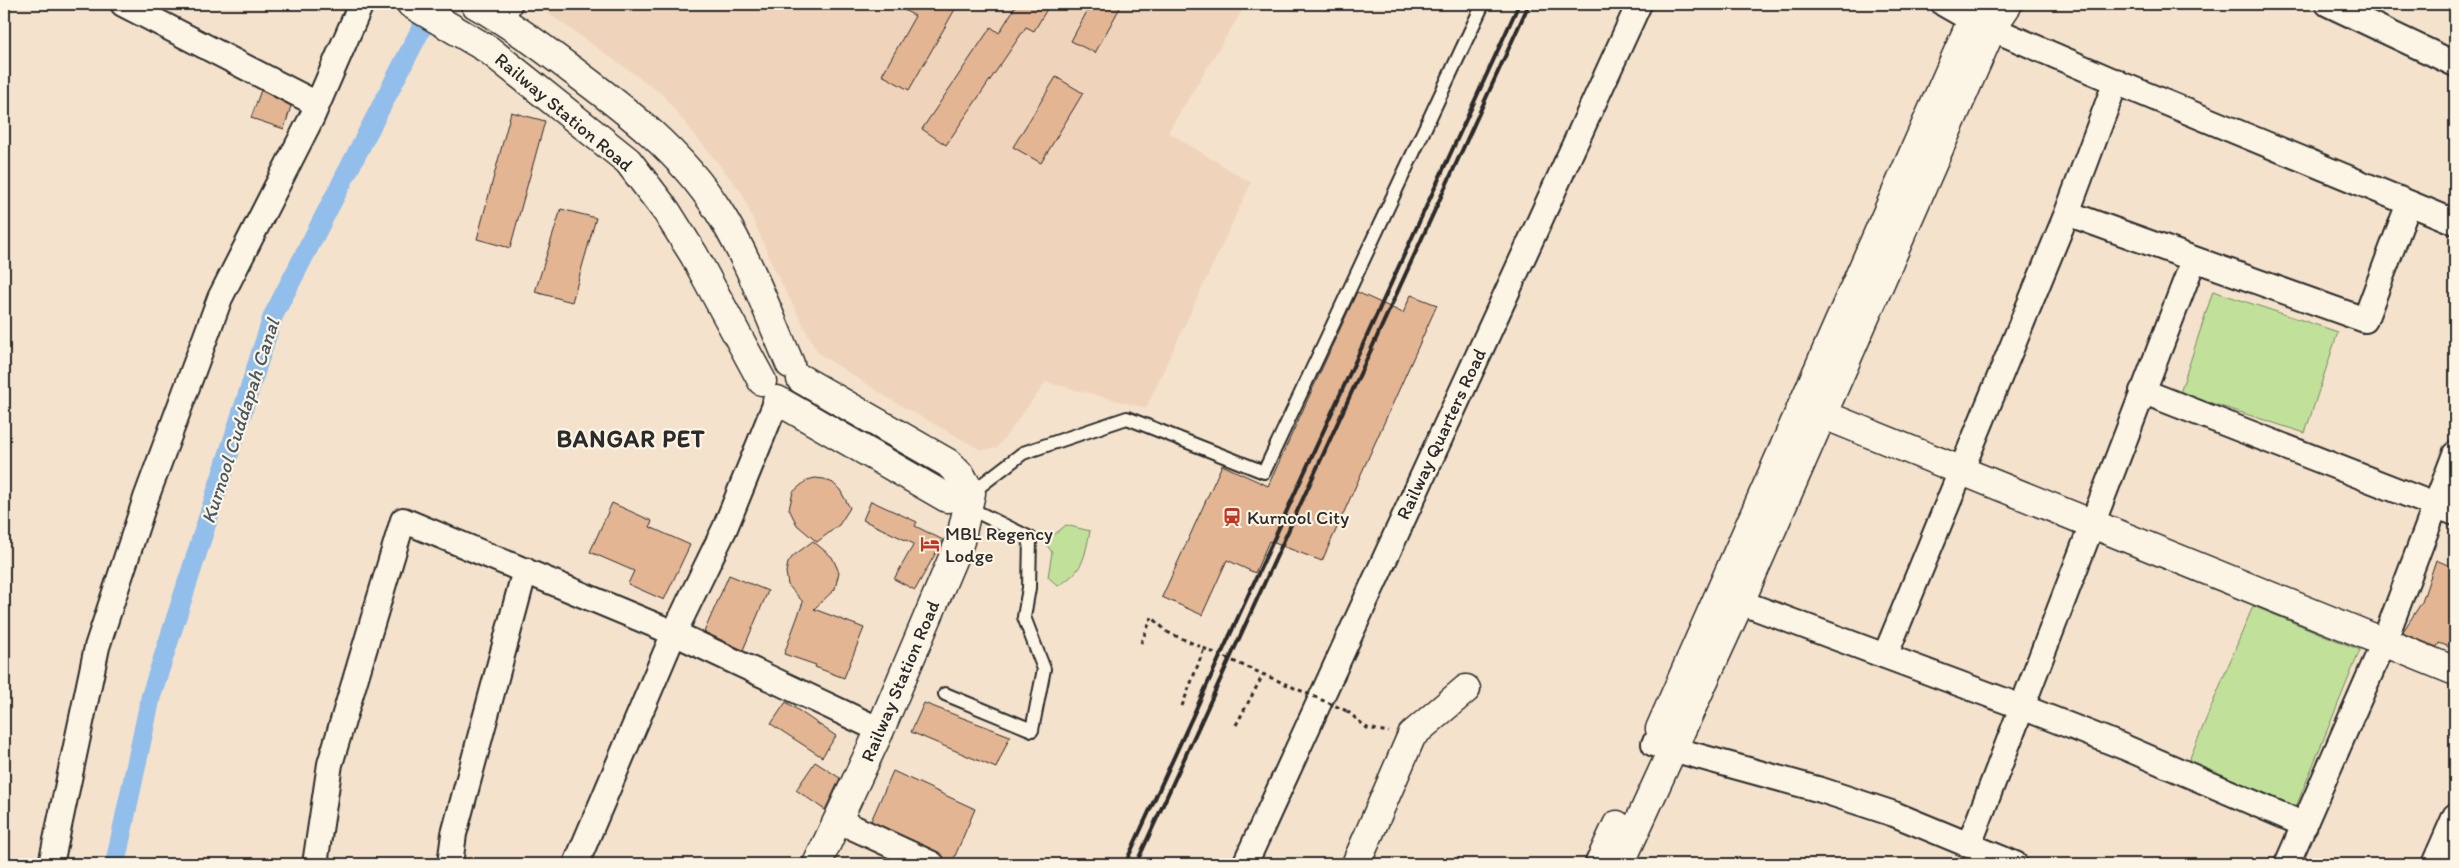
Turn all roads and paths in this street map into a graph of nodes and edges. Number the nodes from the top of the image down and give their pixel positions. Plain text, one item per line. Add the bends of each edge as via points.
1 (123, 4) edge
2 (361, 4) edge
3 (410, 4) edge
4 (475, 4) edge
5 (1483, 4) edge
6 (1639, 4) edge
7 (1944, 4) edge
8 (2008, 4) edge
9 (2328, 4) edge
10 (512, 13) edge
11 (1982, 17) edge
12 (2455, 64) edge
13 (2116, 81) junction
14 (317, 104) junction
15 (2409, 202) junction
16 (2067, 213) junction
17 (2455, 222) edge
18 (2194, 259) junction
19 (796, 371) junction
20 (769, 391) junction
21 (2142, 391) junction
22 (1812, 410) junction
23 (2455, 454) edge
24 (1961, 469) junction
25 (969, 500) junction
26 (2446, 508) edge
27 (2092, 522) junction
28 (525, 570) junction
29 (1740, 602) junction
30 (674, 633) junction
31 (2384, 642) junction
32 (1141, 643) dead end
33 (1204, 649) junction
34 (1885, 656) junction
35 (2455, 670) edge
36 (1264, 675) junction
37 (1466, 689) dead end
38 (945, 694) dead end
39 (1182, 706) dead end
40 (2022, 707) junction
41 (1236, 725) dead end
42 (1367, 728) dead end
43 (880, 730) junction
44 (1662, 746) junction
45 (2455, 816) edge
46 (838, 820) junction
47 (2306, 824) junction
48 (1969, 845) junction
49 (51, 864) edge
50 (314, 864) edge
51 (450, 864) edge
52 (576, 864) edge
53 (817, 864) edge
54 (930, 864) edge
55 (1245, 864) edge
56 (1356, 864) edge
57 (1598, 864) edge
58 (1620, 864) edge
59 (2016, 864) edge
60 (2287, 864) edge
61 (2434, 864) edge

1 - 14 street
2 - 14 street
3 - 20 street, Railway Station Road via 489,50 628,161 667,212 694,255
4 - 10 street, Railway Station Road
5 - 25 lane via 1264,472 1127,418 1023,453
6 - 55 street, Railway Quarters Road
7 - 11 street
8 - 11 street
9 - 12 street
10 - 19 street, Railway Station Road via 654,134 688,169 722,218
11 - 13 street
11 - 22 street
13 - 15 street
13 - 16 street
14 - 49 street via 220,298 146,498 97,647
15 - 17 street
15 - 18 street via 2365,320
16 - 18 street
16 - 24 street
18 - 21 street
19 - 20 street via 778,362 771,365 763,375
19 - 25 street via 948,463 962,476
20 - 25 street via 947,498
20 - 30 street via 725,528
21 - 26 street
21 - 27 street
22 - 24 street
22 - 29 street
22 - 44 street
23 - 26 street
24 - 27 street
24 - 34 street
25 - 38 lane via 1030,538 1030,588 1024,617 1044,669 1032,730
25 - 43 street, Railway Station Road via 960,541
26 - 31 street
27 - 31 street
27 - 40 street
28 - 30 street
28 - 50 street via 404,520 330,764
28 - 51 street via 454,834
29 - 34 street
29 - 44 street
30 - 43 street
30 - 52 street
31 - 35 street
31 - 47 street
32 - 33 path, bridge via 1152,617 1167,632
33 - 36 path, bridge
33 - 39 path
34 - 40 street
36 - 41 path
36 - 42 path, bridge via 1347,711
37 - 56 street via 1412,736
40 - 47 street
40 - 48 street
43 - 46 street, Railway Station Road
44 - 48 street via 1867,805
44 - 57 street
44 - 58 street
45 - 61 street
46 - 53 street, Railway Station Road
46 - 54 street
47 - 60 street
48 - 59 street

